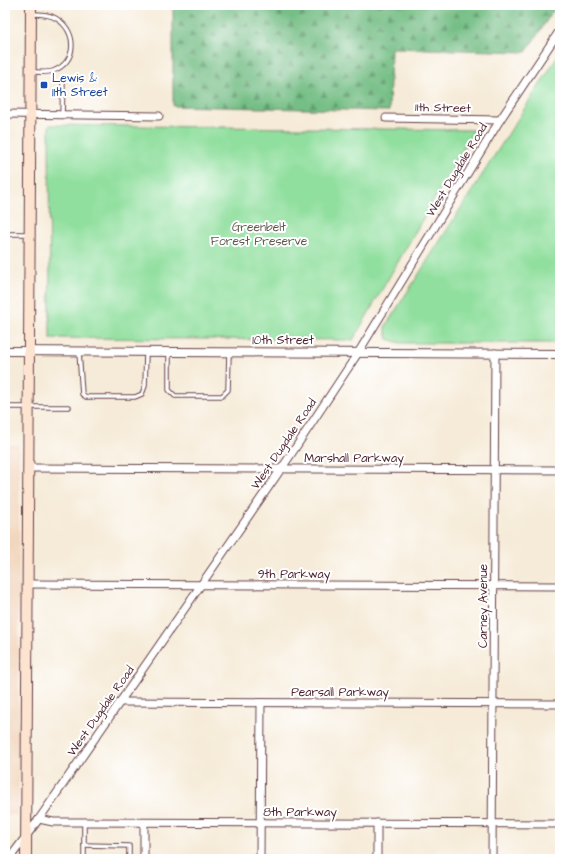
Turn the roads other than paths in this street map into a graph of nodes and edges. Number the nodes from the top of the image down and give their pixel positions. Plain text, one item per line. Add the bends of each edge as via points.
1 (31, 9) edge
2 (560, 30) edge
3 (30, 72) junction
4 (63, 82) dead end
5 (5, 114) edge
6 (30, 114) junction
7 (62, 115) junction
8 (159, 116) dead end
9 (386, 118) dead end
10 (500, 120) junction
11 (5, 234) edge
12 (29, 234) junction
13 (5, 351) edge
14 (28, 351) junction
15 (79, 351) junction
16 (146, 352) junction
17 (169, 352) junction
18 (229, 352) junction
19 (358, 353) junction
20 (495, 354) junction
21 (560, 354) edge
22 (5, 407) edge
23 (28, 407) junction
24 (69, 407) dead end
25 (28, 468) junction
26 (282, 468) junction
27 (494, 469) junction
28 (560, 470) edge
29 (27, 584) junction
30 (202, 585) junction
31 (494, 586) junction
32 (560, 586) edge
33 (120, 702) junction
34 (261, 703) junction
35 (493, 704) junction
36 (560, 704) edge
37 (40, 819) junction
38 (84, 822) junction
39 (144, 823) junction
40 (260, 823) junction
41 (377, 823) junction
42 (493, 824) junction
43 (560, 824) edge
44 (26, 838) junction
45 (84, 846) junction
46 (9, 859) edge
47 (26, 859) edge
48 (84, 859) edge
49 (129, 859) edge
50 (144, 859) edge
51 (260, 859) edge
52 (377, 859) edge
53 (492, 859) edge

1 - 3 main road
1 - 3 lane via 55,18 70,32 72,52 60,67 52,71
2 - 10 street, West Dugdale Road
3 - 6 main road
4 - 7 lane
5 - 6 street
6 - 7 street
6 - 12 main road
7 - 8 street
9 - 10 street, 11th Street
10 - 19 street, West Dugdale Road
11 - 12 lane
12 - 14 main road
13 - 14 street, 10th Street
14 - 15 street, 10th Street
14 - 23 main road
15 - 16 street, 10th Street
15 - 16 lane via 82,394 86,397 135,397 142,394 145,386
16 - 17 street, 10th Street
17 - 18 street, 10th Street
17 - 18 lane via 169,390 174,396 222,396 228,390
18 - 19 street, 10th Street
19 - 20 street, 10th Street
19 - 26 street, West Dugdale Road
20 - 21 street, 10th Street
20 - 27 street, Carney Avenue
22 - 23 lane
23 - 24 lane
23 - 25 main road
25 - 26 street, Marshall Parkway
25 - 29 main road
26 - 27 street, Marshall Parkway
26 - 30 street, West Dugdale Road
27 - 28 street, Marshall Parkway
27 - 31 street, Carney Avenue
29 - 30 street, 9th Parkway
29 - 44 main road
30 - 31 street, 9th Parkway
30 - 33 street, West Dugdale Road
31 - 32 street, 9th Parkway
31 - 35 street, Carney Avenue
33 - 34 street, Pearsall Parkway
33 - 37 street, West Dugdale Road
34 - 35 street, Pearsall Parkway
34 - 40 street
35 - 36 street, Pearsall Parkway
35 - 42 street, Carney Avenue
37 - 38 street, 8th Parkway via 53,822
37 - 44 street, West Dugdale Road
38 - 39 street, 8th Parkway
38 - 45 lane
39 - 40 street, 8th Parkway
39 - 50 street
40 - 41 street, 8th Parkway
40 - 51 street
41 - 42 street, 8th Parkway
41 - 52 street
42 - 43 street, 8th Parkway
42 - 53 street, Carney Avenue
44 - 46 street, West Dugdale Road
44 - 47 main road
45 - 48 lane
45 - 49 lane via 129,846

